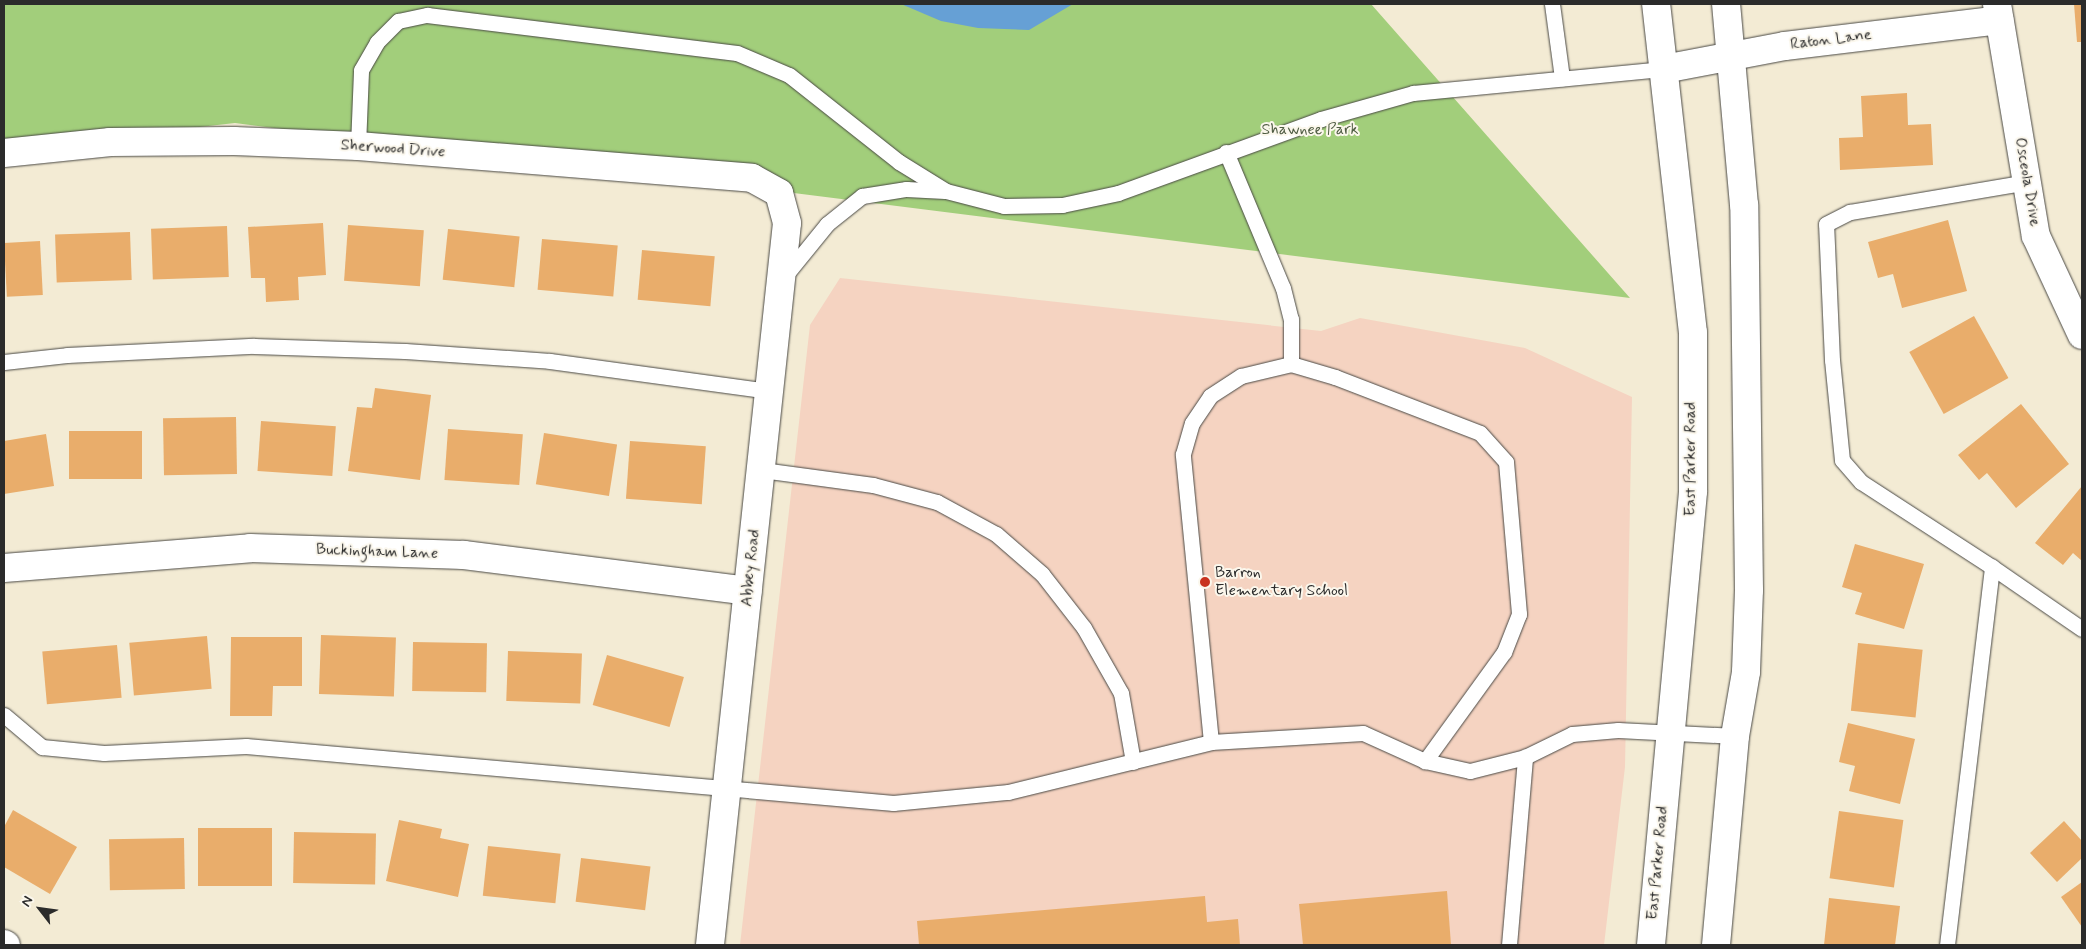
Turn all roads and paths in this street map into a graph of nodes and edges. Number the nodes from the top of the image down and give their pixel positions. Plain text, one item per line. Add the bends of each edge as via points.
1 (1552, 4) edge
2 (1656, 4) edge
3 (1726, 4) edge
4 (1998, 12) edge
5 (1733, 54) junction
6 (1664, 69) junction
7 (1562, 78) junction
8 (358, 146) junction
9 (1226, 152) junction
10 (4, 153) edge
11 (2026, 182) junction
12 (946, 191) junction
13 (779, 193) joint
14 (782, 280) junction
15 (2082, 335) edge
16 (4, 362) edge
17 (1290, 364) junction
18 (770, 391) junction
19 (762, 470) junction
20 (1992, 567) junction
21 (4, 568) edge
22 (748, 591) junction
23 (2082, 629) edge
24 (4, 715) edge
25 (1670, 732) junction
26 (1735, 736) junction
27 (1211, 742) junction
28 (1526, 757) junction
29 (1425, 761) junction
30 (1133, 762) junction
31 (728, 788) junction
32 (710, 945) edge
33 (1509, 945) edge
34 (1651, 945) edge
35 (1716, 945) edge
36 (1947, 945) edge

1 - 7 lane
2 - 6 street, East Parker Road
3 - 5 street
4 - 5 street, Raton Lane
4 - 11 street, Osceola Drive
5 - 6 street, Raton Lane
5 - 26 street via 1744,205 1749,570 1746,672
6 - 7 lane
6 - 25 street, East Parker Road via 1693,333 1693,491
7 - 9 lane via 1413,93 1321,119
8 - 10 street, Sherwood Drive via 234,141 110,142
8 - 12 lane via 361,70 377,42 398,21 427,16 737,53 789,75 899,162
8 - 13 street, Sherwood Drive via 752,178
9 - 12 lane via 1118,192 1062,205 1004,206
9 - 17 lane via 1283,288 1291,319
11 - 15 street, Osceola Drive via 2036,236
11 - 20 lane via 1850,212 1826,224 1832,360 1842,460 1861,482
12 - 14 lane via 906,190 862,196 827,224
13 - 14 street, Abbey Road via 788,223
14 - 18 street, Abbey Road
16 - 18 lane via 67,355 254,346 395,351 550,360
17 - 27 lane via 1240,376 1210,396 1192,422 1184,454
17 - 29 lane via 1335,377 1480,433 1506,462 1519,614 1504,652
18 - 19 street, Abbey Road
19 - 22 street, Abbey Road
19 - 30 lane via 874,484 937,502 996,534 1042,574 1084,628 1122,694
20 - 23 lane
20 - 36 lane
21 - 22 street, Buckingham Lane via 250,548 464,555
22 - 31 street, Abbey Road
24 - 31 lane via 42,748 104,753 246,746
25 - 26 lane
25 - 28 lane via 1618,730 1572,734
25 - 34 street, East Parker Road
26 - 35 street
27 - 29 lane via 1363,733
27 - 30 lane
28 - 29 lane via 1470,771
28 - 33 lane
30 - 31 lane via 1008,792 893,803
31 - 32 street, Abbey Road

